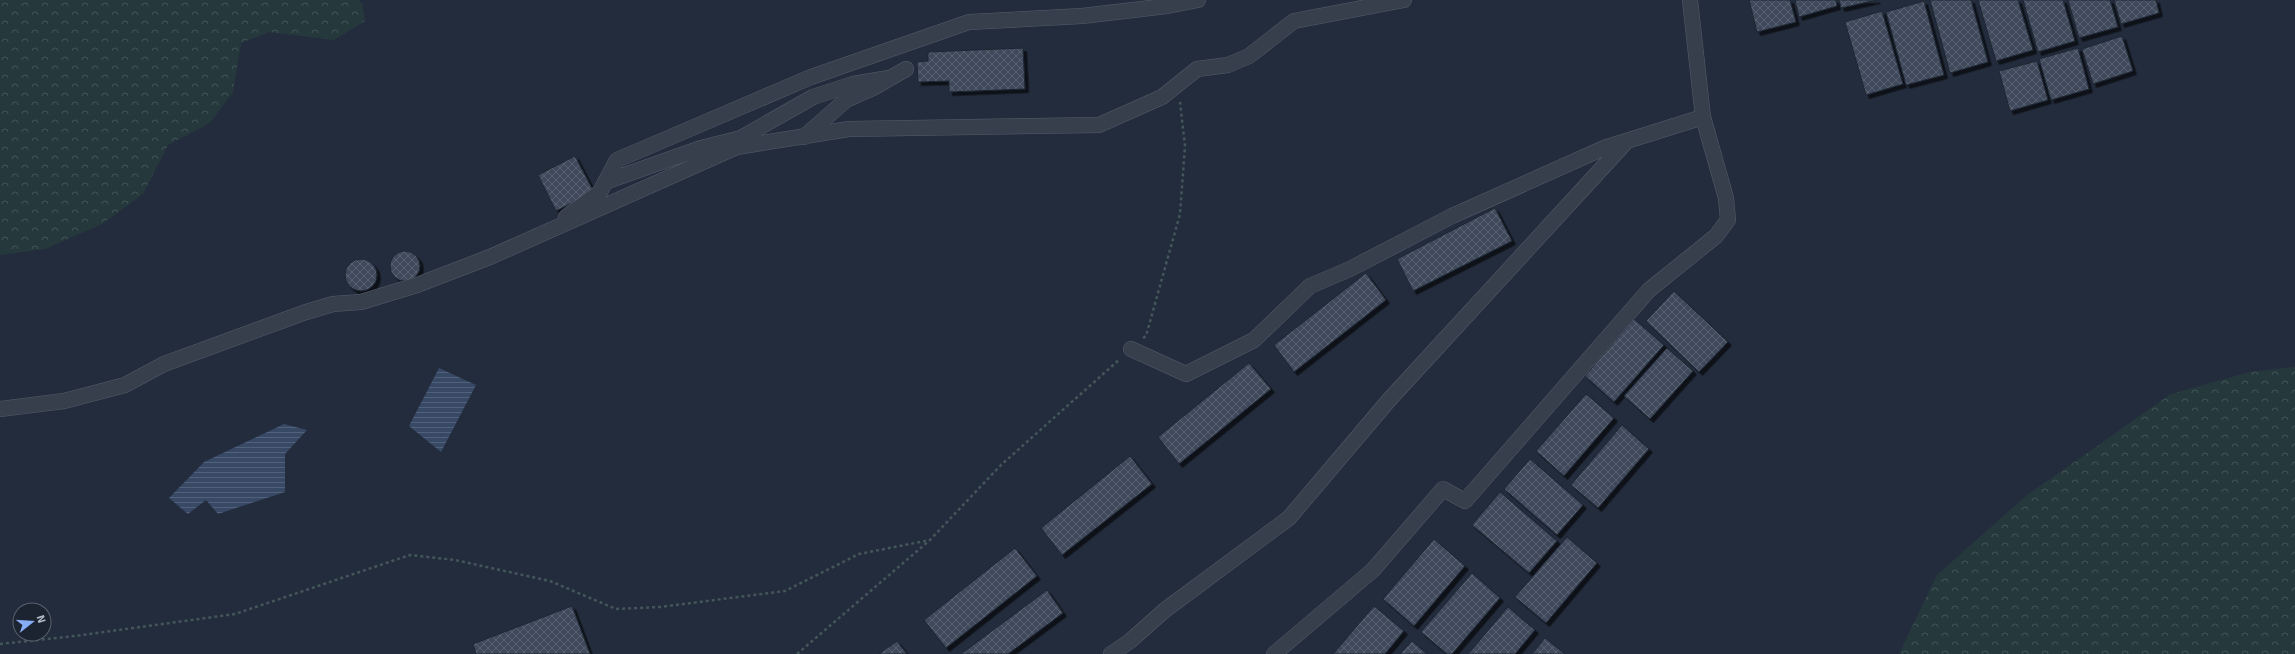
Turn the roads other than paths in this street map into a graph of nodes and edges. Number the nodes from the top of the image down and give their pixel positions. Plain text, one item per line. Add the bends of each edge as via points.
1 (1198, 0) edge
2 (1404, 0) edge
3 (1690, 0) edge
4 (906, 68) dead end
5 (889, 78) junction
6 (1703, 117) junction
7 (804, 137) junction
8 (1627, 141) junction
9 (605, 182) junction
10 (550, 230) junction
11 (1131, 349) road end
12 (0, 409) edge
13 (1111, 654) edge
14 (1274, 654) edge

1 - 9 street via 1082,16 968,22 811,77 617,160
2 - 7 street via 1294,21 1249,56 1228,65 1197,69 1162,97 1099,125 850,130
3 - 6 street
4 - 5 street
5 - 7 street via 846,100
5 - 9 street via 853,84 813,97 741,138 701,148
6 - 8 street
6 - 14 street via 1728,220 1716,236 1649,290 1465,501 1443,489 1374,570
7 - 10 street via 738,147
8 - 11 street via 1604,148 1452,216 1350,269 1310,286 1254,340 1186,374
8 - 13 street via 1389,400 1289,518 1165,610
9 - 10 street via 600,192
10 - 12 street via 417,285 361,302 333,304 164,364 125,385 64,400

